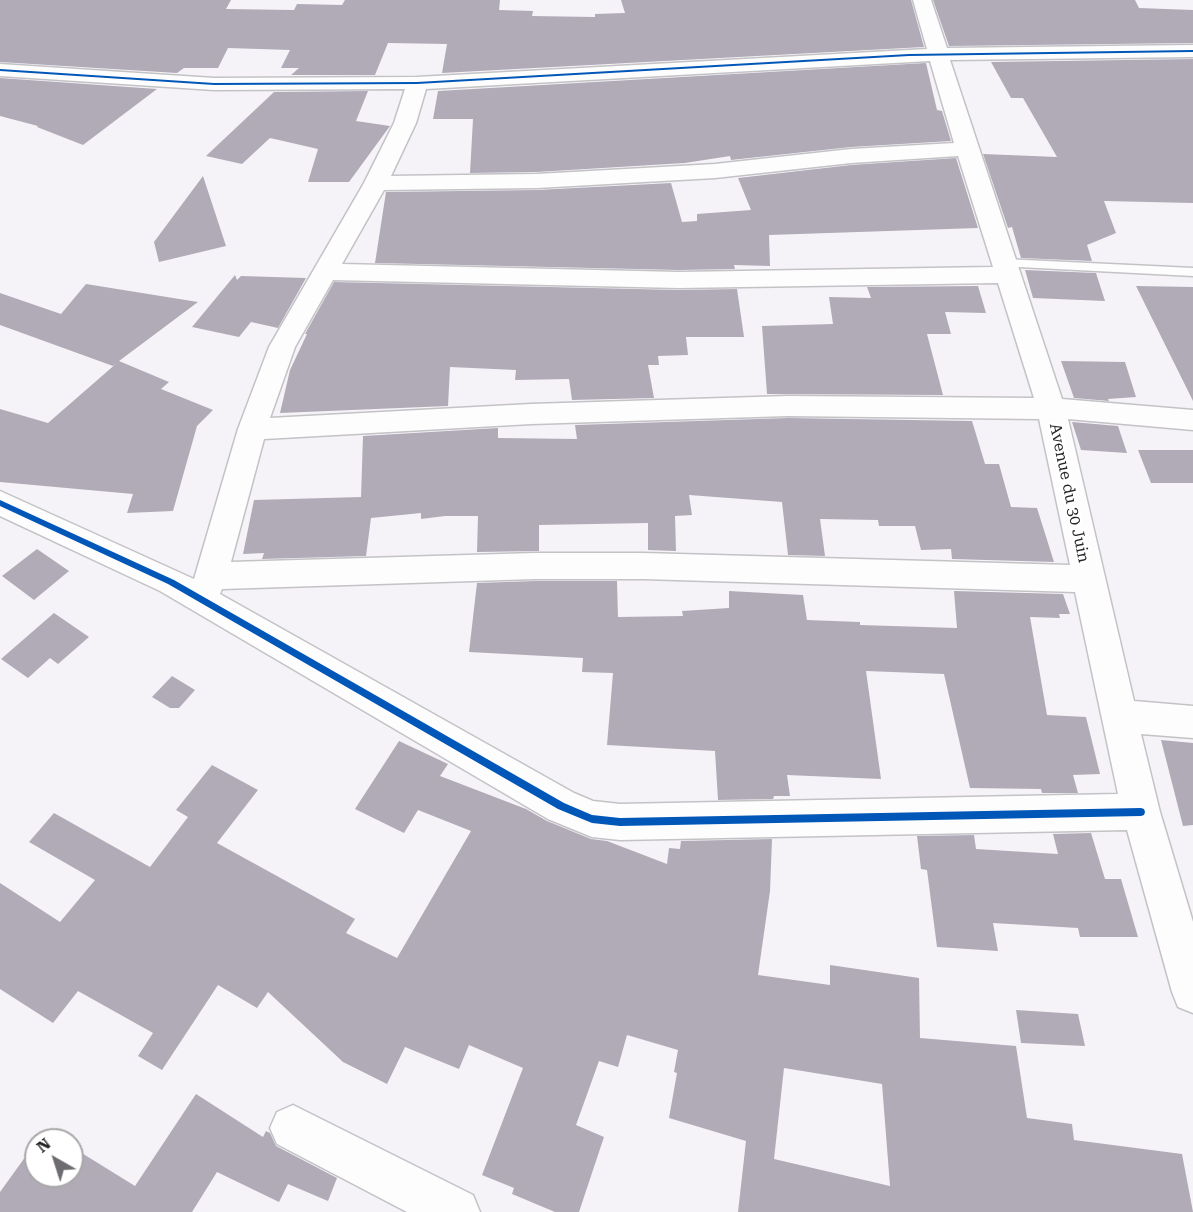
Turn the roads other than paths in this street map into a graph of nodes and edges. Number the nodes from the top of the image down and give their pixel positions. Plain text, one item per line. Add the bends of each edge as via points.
1 (922, 0) edge
2 (1193, 51) edge
3 (939, 54) junction
4 (0, 70) edge
5 (417, 83) junction
6 (967, 149) junction
7 (376, 183) junction
8 (1005, 269) junction
9 (323, 272) junction
10 (1193, 272) edge
11 (1051, 409) junction
12 (1193, 420) edge
13 (252, 429) junction
14 (0, 503) edge
15 (1088, 579) junction
16 (206, 588) junction
17 (1121, 716) junction
18 (1193, 722) edge
19 (1141, 812) junction
20 (1193, 992) edge
21 (293, 1128) dead end
22 (456, 1212) edge

1 - 3 street, Avenue du 30 Juin
2 - 3 street
3 - 5 street
3 - 6 street, Avenue du 30 Juin
4 - 5 street via 214,84
5 - 7 street via 405,123
6 - 7 street via 851,156 715,171 537,181
6 - 8 street, Avenue du 30 Juin
7 - 9 street
8 - 9 street via 679,280
8 - 10 lane
8 - 11 street, Avenue du 30 Juin
9 - 13 street via 282,347
11 - 12 street
11 - 13 street via 788,406 531,414
11 - 15 street, Avenue du 30 Juin
13 - 16 street
14 - 16 street via 171,582
15 - 16 street via 535,566
15 - 17 street, Avenue du 30 Juin
16 - 19 street via 561,806 592,819 632,822
17 - 18 street
17 - 19 street, Avenue du 30 Juin
19 - 20 street, Avenue du 30 Juin
21 - 22 street

